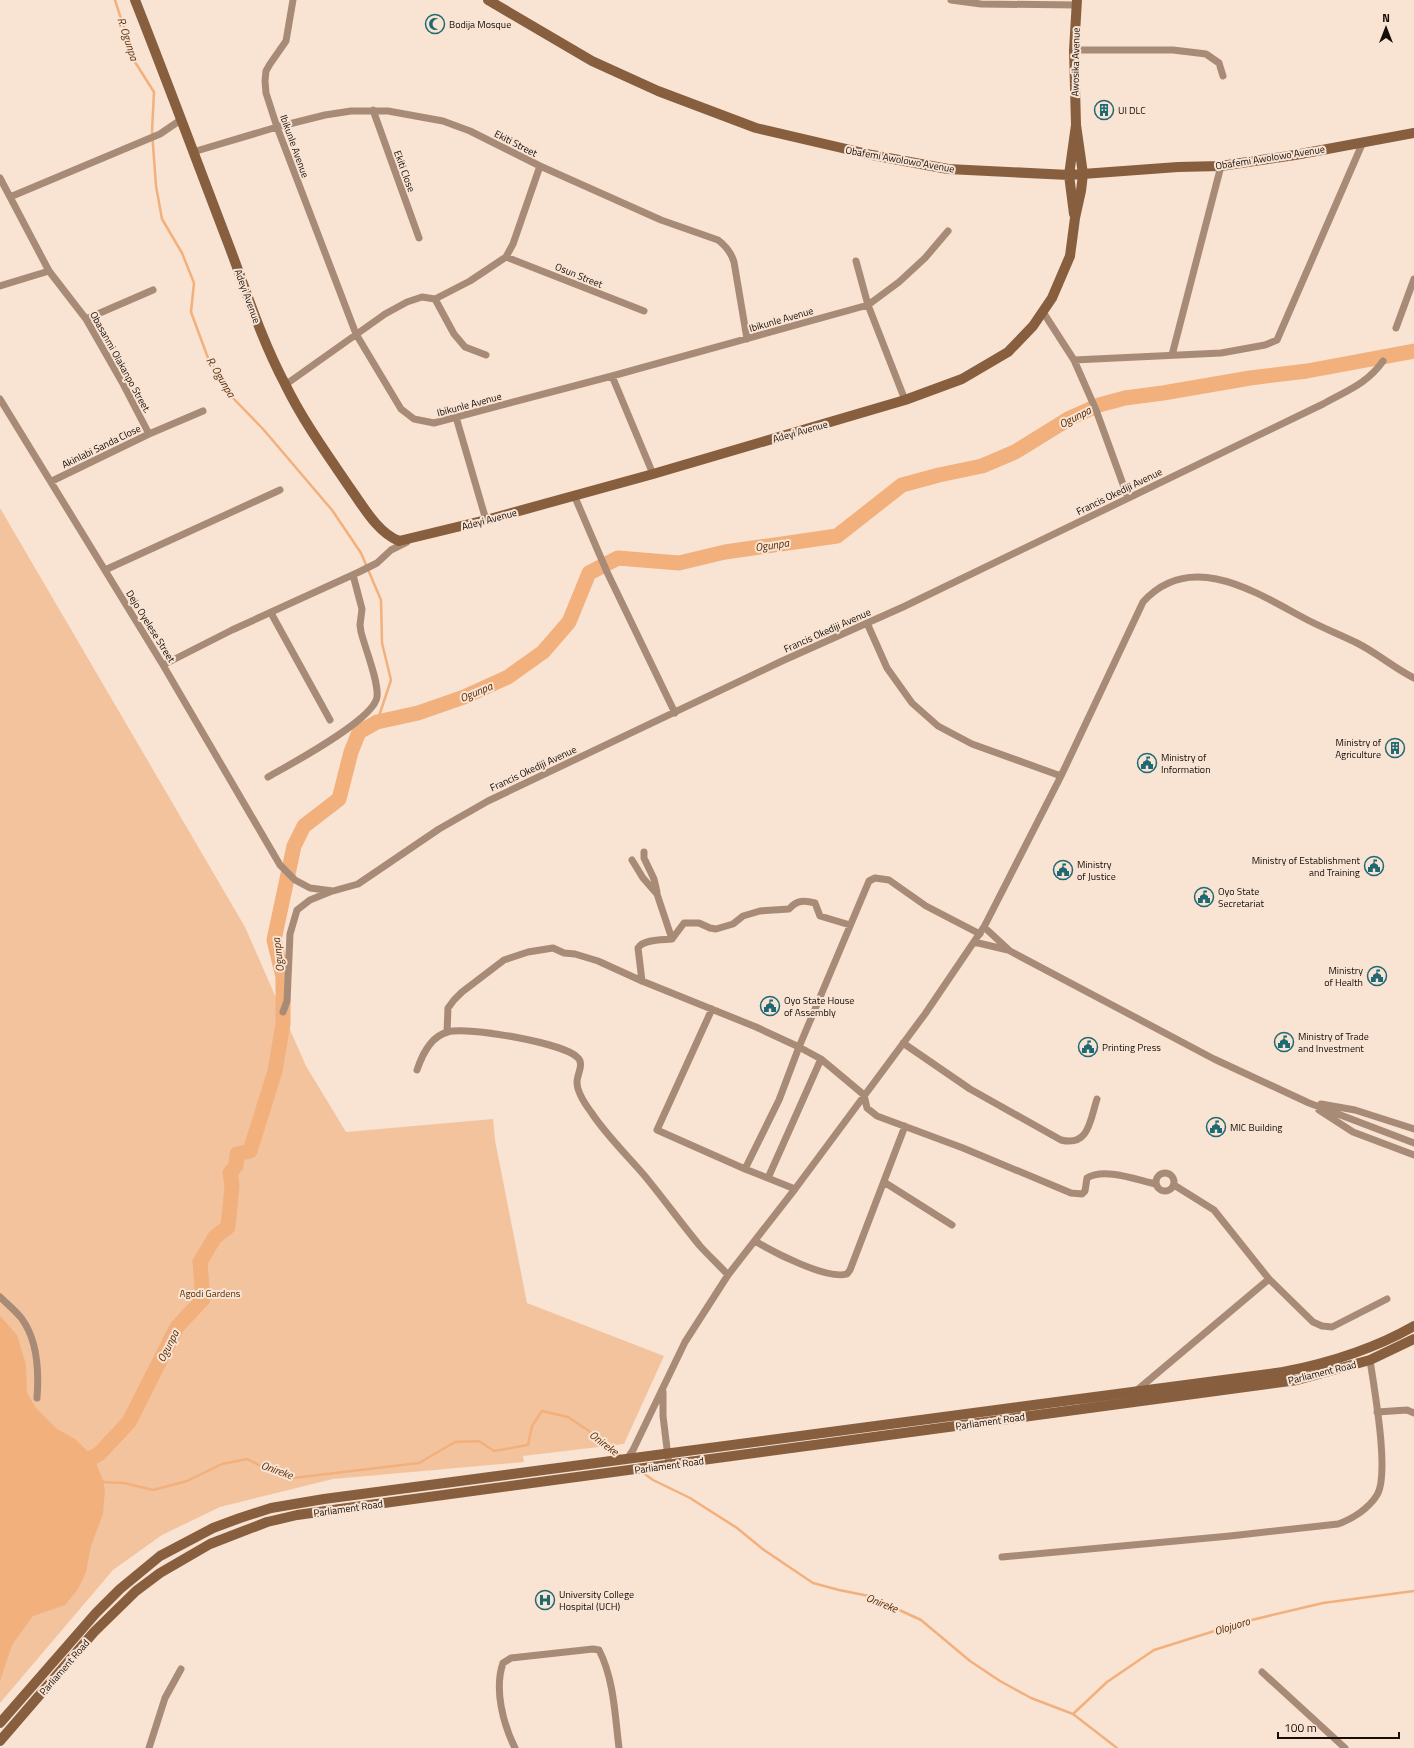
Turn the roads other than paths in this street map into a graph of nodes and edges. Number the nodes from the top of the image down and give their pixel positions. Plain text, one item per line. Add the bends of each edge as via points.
1 (135, 0) edge
2 (294, 0) edge
3 (488, 0) edge
4 (951, 0) edge
5 (1077, 2) edge
6 (1074, 50) junction
7 (1223, 76) dead end
8 (373, 110) junction
9 (182, 120) junction
10 (1076, 125) junction
11 (277, 127) junction
12 (1414, 133) edge
13 (1363, 142) junction
14 (193, 152) junction
15 (540, 166) junction
16 (1221, 166) junction
17 (1083, 174) junction
18 (1069, 175) junction
19 (0, 178) edge
20 (10, 197) junction
21 (1074, 218) junction
22 (948, 231) dead end
23 (419, 238) dead end
24 (506, 257) junction
25 (856, 261) dead end
26 (49, 271) junction
27 (1414, 279) edge
28 (0, 286) edge
29 (153, 290) dead end
30 (435, 299) junction
31 (868, 305) junction
32 (644, 311) dead end
33 (1043, 312) junction
34 (86, 319) junction
35 (1396, 328) dead end
36 (356, 334) junction
37 (747, 339) junction
38 (486, 355) dead end
39 (1172, 355) junction
40 (1074, 360) junction
41 (1383, 361) dead end
42 (612, 376) junction
43 (285, 385) junction
44 (0, 399) edge
45 (905, 400) junction
46 (203, 411) dead end
47 (456, 417) junction
48 (149, 434) junction
49 (653, 474) junction
50 (52, 481) junction
51 (280, 490) dead end
52 (574, 495) junction
53 (1128, 498) junction
54 (486, 520) junction
55 (417, 537) junction
56 (105, 570) junction
57 (356, 573) junction
58 (270, 612) junction
59 (867, 623) junction
60 (163, 665) junction
61 (1414, 678) edge
62 (675, 713) junction
63 (330, 720) dead end
64 (1061, 776) junction
65 (268, 777) dead end
66 (644, 852) dead end
67 (632, 860) dead end
68 (280, 865) joint
69 (333, 891) junction
70 (657, 894) junction
71 (850, 925) junction
72 (982, 931) junction
73 (672, 939) junction
74 (974, 942) junction
75 (1010, 951) junction
76 (642, 981) junction
77 (712, 1009) junction
78 (283, 1012) dead end
79 (447, 1032) junction
80 (903, 1043) junction
81 (799, 1047) junction
82 (821, 1060) junction
83 (417, 1070) dead end
84 (864, 1095) junction
85 (1097, 1099) dead end
86 (1309, 1103) junction
87 (905, 1126) junction
88 (1414, 1129) edge
89 (1414, 1143) edge
90 (1414, 1155) edge
91 (745, 1169) junction
92 (768, 1178) junction
93 (884, 1182) junction
94 (1156, 1184) junction
95 (1174, 1185) junction
96 (795, 1189) junction
97 (952, 1225) dead end
98 (755, 1241) junction
99 (728, 1275) junction
100 (1269, 1279) junction
101 (0, 1297) edge
102 (1387, 1299) dead end
103 (1414, 1326) edge
104 (1414, 1339) edge
105 (1370, 1360) junction
106 (663, 1390) junction
107 (1134, 1396) junction
108 (37, 1398) dead end
109 (1377, 1412) junction
110 (1414, 1413) edge
111 (668, 1453) junction
112 (626, 1459) junction
113 (669, 1465) junction
114 (1002, 1557) dead end
115 (180, 1669) dead end
116 (1262, 1672) dead end
117 (0, 1723) edge
118 (0, 1741) edge
119 (149, 1748) edge
120 (515, 1748) edge
121 (619, 1748) edge
122 (1345, 1748) edge

1 - 9 main road, Adeyi Avenue
2 - 11 street, Ibikunle Avenue via 286,41 266,71 264,81
3 - 18 main road, Obafemi Awolowo Avenue via 592,61 658,91 756,128 872,155 948,169
4 - 5 street via 981,4
5 - 6 main road, Awosika Avenue
6 - 7 street via 1173,50 1206,54 1219,63
6 - 10 main road, Awosika Avenue
8 - 11 street, Ekiti Street via 325,115
8 - 15 street, Ekiti Street via 443,121 470,131
8 - 23 street, Ekiti Close
9 - 14 main road, Adeyi Avenue
9 - 20 street via 160,134
10 - 17 main road, Awosika Avenue
10 - 18 main road, Awosika Avenue
11 - 14 street, Ekiti Street
11 - 36 street, Ibikunle Avenue
12 - 13 main road, Obafemi Awolowo Avenue
13 - 16 main road, Obafemi Awolowo Avenue
13 - 39 street via 1277,340 1265,345 1221,353
14 - 43 main road, Adeyi Avenue via 260,329
15 - 24 street via 514,244
15 - 37 street, Ekiti Street via 661,220 718,240 726,246 734,262
16 - 17 main road, Obafemi Awolowo Avenue
16 - 39 street
17 - 18 main road, Obafemi Awolowo Avenue
17 - 21 main road, Adeyi Avenue
18 - 21 main road, Adeyi Avenue
19 - 20 street, Obasanmi Olakanpo Street.
20 - 26 street, Obasanmi Olakanpo Street.
21 - 33 main road, Adeyi Avenue via 1070,256 1052,298
22 - 31 street, Ibikunle Avenue via 926,258
24 - 30 street via 470,281
24 - 32 street, Osun Street
25 - 31 street
26 - 28 street
26 - 34 street, Obasanmi Olakanpo Street.
27 - 35 street
29 - 34 street
30 - 36 street via 422,297 407,302
30 - 38 street via 454,334 465,347
31 - 37 street, Ibikunle Avenue
31 - 45 street
33 - 40 street
33 - 45 main road, Adeyi Avenue via 1008,352 962,379
34 - 48 street, Obasanmi Olakanpo Street.
36 - 43 street
36 - 47 street, Ibikunle Avenue via 401,409 414,419 434,423
37 - 42 street, Ibikunle Avenue
39 - 40 street
40 - 53 street via 1096,410
41 - 53 street, Francis Okediji Avenue via 1366,381
42 - 47 street, Ibikunle Avenue
42 - 49 street
43 - 55 main road, Adeyi Avenue via 321,446 382,530 399,541
44 - 50 street, Dejo Oyelese Street
45 - 49 main road, Adeyi Avenue
46 - 48 street, Akinlabi Sanda Close
47 - 54 street
48 - 50 street, Akinlabi Sanda Close
49 - 52 main road, Adeyi Avenue
50 - 56 street, Dejo Oyelese Street
51 - 56 street
52 - 54 main road, Adeyi Avenue
52 - 62 street via 600,557
53 - 59 street, Francis Okediji Avenue
54 - 55 main road, Adeyi Avenue
55 - 57 street via 391,550 377,563
56 - 60 street, Dejo Oyelese Street
57 - 58 street
57 - 65 street via 362,609 361,632 376,687 375,705 350,728
58 - 60 street
58 - 63 street
59 - 62 street, Francis Okediji Avenue via 774,664
59 - 64 street via 887,668 912,703 938,726 972,744
60 - 68 street, Dejo Oyelese Street
61 - 64 street via 1359,643 1260,594 1216,578 1183,577 1153,591 1144,602
62 - 69 street, Francis Okediji Avenue via 488,801 439,829 358,884
64 - 72 street
66 - 70 street
67 - 70 street
68 - 69 street, Francis Okediji Avenue via 295,880 310,888
69 - 78 street via 310,900 297,910 290,934 287,1001
70 - 73 street
71 - 72 street via 869,881 875,878 889,880 926,906
71 - 73 street via 820,916 815,903 804,900 794,903 789,909 760,911 743,916 733,924 716,929 699,923 684,923
71 - 81 street
72 - 74 street
72 - 75 street
73 - 76 street via 639,945
74 - 75 street
74 - 80 street
75 - 86 street via 1185,1044
76 - 77 street
76 - 79 street via 598,961 553,948 528,952 504,960 454,1000 448,1008
77 - 81 street
77 - 91 street via 657,1130
79 - 83 street via 433,1041 422,1055
79 - 99 street via 459,1030 504,1035 552,1046 576,1055 581,1065 577,1077 578,1090 591,1113 701,1247
80 - 84 street
80 - 85 street via 970,1089 1061,1140 1078,1141 1085,1135
81 - 82 street
81 - 91 street via 779,1100
82 - 84 street
82 - 92 street
84 - 87 street via 867,1108 877,1116
84 - 96 street
86 - 88 street via 1355,1110
86 - 89 street
86 - 90 street via 1353,1132
87 - 93 street
87 - 94 street via 1075,1194 1082,1194 1085,1191 1087,1178 1093,1175 1117,1175
91 - 92 street
92 - 96 street
93 - 97 street
93 - 98 street via 847,1274 809,1267 779,1256
94 - 95 street via 1160,1191 1164,1192 1169,1191
94 - 95 street via 1158,1176 1166,1173 1173,1177
95 - 100 street via 1214,1210
96 - 98 street
98 - 99 street
99 - 106 street via 685,1342
100 - 102 street via 1313,1322 1322,1326 1332,1327
100 - 107 street
101 - 108 street via 22,1320 35,1348
103 - 107 main road, Parliament Road via 1374,1345 1315,1365
104 - 105 main road, Parliament Road
105 - 107 main road, Parliament Road via 1297,1380
105 - 109 street
106 - 111 street via 663,1416
106 - 112 street
107 - 111 main road, Parliament Road
107 - 113 main road, Parliament Road
109 - 110 street via 1407,1410
109 - 114 street via 1383,1460 1382,1482 1377,1495 1349,1520 1338,1524 1230,1536
111 - 112 main road, Parliament Road
111 - 113 street
112 - 117 main road, Parliament Road via 324,1499 271,1508 213,1528 160,1556 120,1589
113 - 118 main road, Parliament Road via 298,1515 266,1522 210,1544 160,1573 115,1610
115 - 119 street via 165,1698
116 - 122 street
120 - 121 street via 500,1707 503,1663 511,1658 592,1649 599,1650 609,1677

